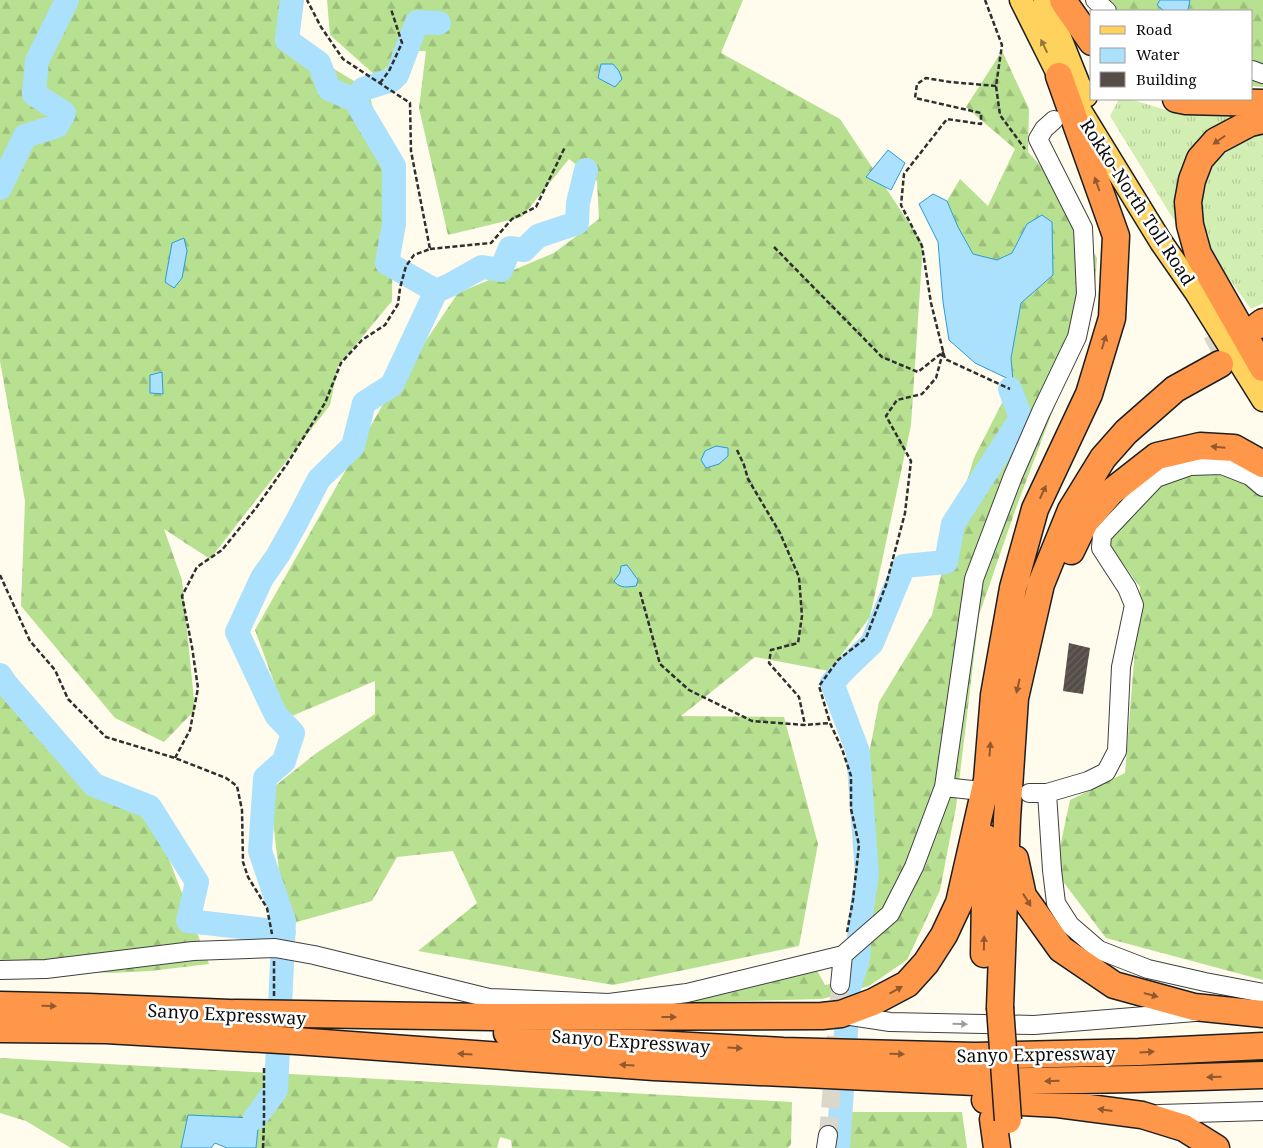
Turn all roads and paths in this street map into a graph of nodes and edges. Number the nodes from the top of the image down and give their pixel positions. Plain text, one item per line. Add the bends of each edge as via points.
1 (307, 0) edge
2 (985, 0) edge
3 (1021, 0) edge
4 (1045, 0) edge
5 (1064, 0) edge
6 (1095, 0) edge
7 (391, 9) dead end
8 (1106, 10) edge
9 (1090, 39) edge
10 (1058, 76) junction
11 (380, 83) junction
12 (996, 86) junction
13 (1181, 100) edge
14 (1263, 103) edge
15 (1054, 120) dead end
16 (1263, 120) edge
17 (1038, 139) junction
18 (565, 147) dead end
19 (774, 247) dead end
20 (430, 249) junction
21 (943, 352) junction
22 (1263, 368) edge
23 (1263, 376) edge
24 (1010, 389) dead end
25 (1263, 400) edge
26 (737, 450) dead end
27 (1263, 464) edge
28 (1263, 487) edge
29 (0, 575) edge
30 (1013, 588) junction
31 (640, 592) dead end
32 (1029, 638) junction
33 (830, 723) junction
34 (805, 726) junction
35 (175, 758) junction
36 (980, 785) junction
37 (944, 787) junction
38 (1029, 793) dead end
39 (1047, 793) junction
40 (1007, 819) junction
41 (274, 948) junction
42 (843, 954) junction
43 (0, 970) edge
44 (840, 984) tunnel mouth
45 (1263, 993) edge
46 (274, 1000) dead end
47 (0, 1005) edge
48 (991, 1008) junction
49 (1222, 1010) junction
50 (235, 1013) junction
51 (842, 1014) junction
52 (1263, 1014) edge
53 (0, 1029) edge
54 (1263, 1046) edge
55 (264, 1066) dead end
56 (654, 1067) junction
57 (1263, 1075) edge
58 (1263, 1111) edge
59 (1142, 1115) junction
60 (1001, 1120) junction
61 (263, 1148) edge
62 (997, 1148) edge
63 (1013, 1148) edge
64 (1216, 1148) edge

1 - 11 path via 343,59
2 - 12 path via 1002,45
10 -> 3 main road, Rokko-North Toll Road
4 - 23 main road, Rokko-North Toll Road via 1079,85
5 - 9 highway
6 - 8 street
7 - 11 path via 402,43 390,71
10 - 25 main road, Rokko-North Toll Road
30 -> 10 highway via 1035,509 1089,394 1112,318 1116,236
11 - 20 path via 410,103 411,151
12 - 17 path via 1000,115 1025,149
12 - 21 path via 926,78 917,84 915,98 982,113 981,124 947,119 904,174 902,205 922,246
13 - 14 highway
15 - 17 street
16 -> 22 highway via 1250,123 1216,141 1200,158 1188,202 1198,254
17 - 37 street via 1083,228 1086,294 1077,336 1012,476 974,579
18 - 20 path via 536,207 512,219 491,243
19 - 21 path via 882,357 918,372
20 - 35 path via 414,255 406,266 398,304 385,324 362,340 341,363 325,403 287,464 222,550 197,567 182,596 198,688 190,730
21 - 24 path via 945,359
21 - 33 path via 936,378 922,394 897,400 886,416 911,460 905,513 886,585 866,638 838,660 819,686
26 - 34 path via 748,479 780,534 799,577 802,616 798,644 771,650 769,663 798,697
27 -> 32 highway via 1234,448 1200,446 1158,456 1111,492 1085,522
28 - 39 street via 1250,476 1222,465 1190,466 1156,478 1102,535 1101,548 1134,605 1121,666 1117,751 1106,772 1088,782
29 - 35 path via 30,641 55,670 68,699 106,737
30 - 32 highway via 1051,517 1090,456 1115,427 1144,397 1174,374 1215,357 1126,432 1103,458 1071,510 1041,584
36 -> 30 highway
31 - 34 path via 660,664 689,690 752,721
32 -> 40 highway via 1015,698
33 - 34 path
33 - 42 path via 851,776 851,809 859,845
35 - 41 path via 226,778 237,786 242,810 243,862 248,877 267,908
36 - 37 street
48 -> 36 highway
51 -> 36 highway via 907,984 926,963 944,935 959,903
37 - 42 street via 914,866 890,914
38 - 39 street
39 - 45 street via 1056,903 1070,925 1099,950 1148,969
40 - 48 highway
40 -> 49 highway via 1023,896 1061,949 1114,985 1194,1007
41 - 42 street via 489,998 609,1003 687,993
41 - 43 street via 193,951 46,969
41 - 46 path
42 - 44 street
47 -> 50 highway, Sanyo Expressway
48 - 60 highway, bridge
51 -> 49 street via 890,1022 1034,1025
49 - 52 highway
50 -> 51 highway via 492,1017
50 -> 54 highway, Sanyo Expressway via 783,1051 975,1056
56 -> 53 highway, Sanyo Expressway via 306,1042 115,1031
55 - 61 path
57 -> 56 highway, Sanyo Expressway via 975,1082
59 -> 56 highway via 1058,1104 872,1094
58 - 59 street
59 - 64 highway via 1184,1128
60 - 62 highway
60 - 63 highway

